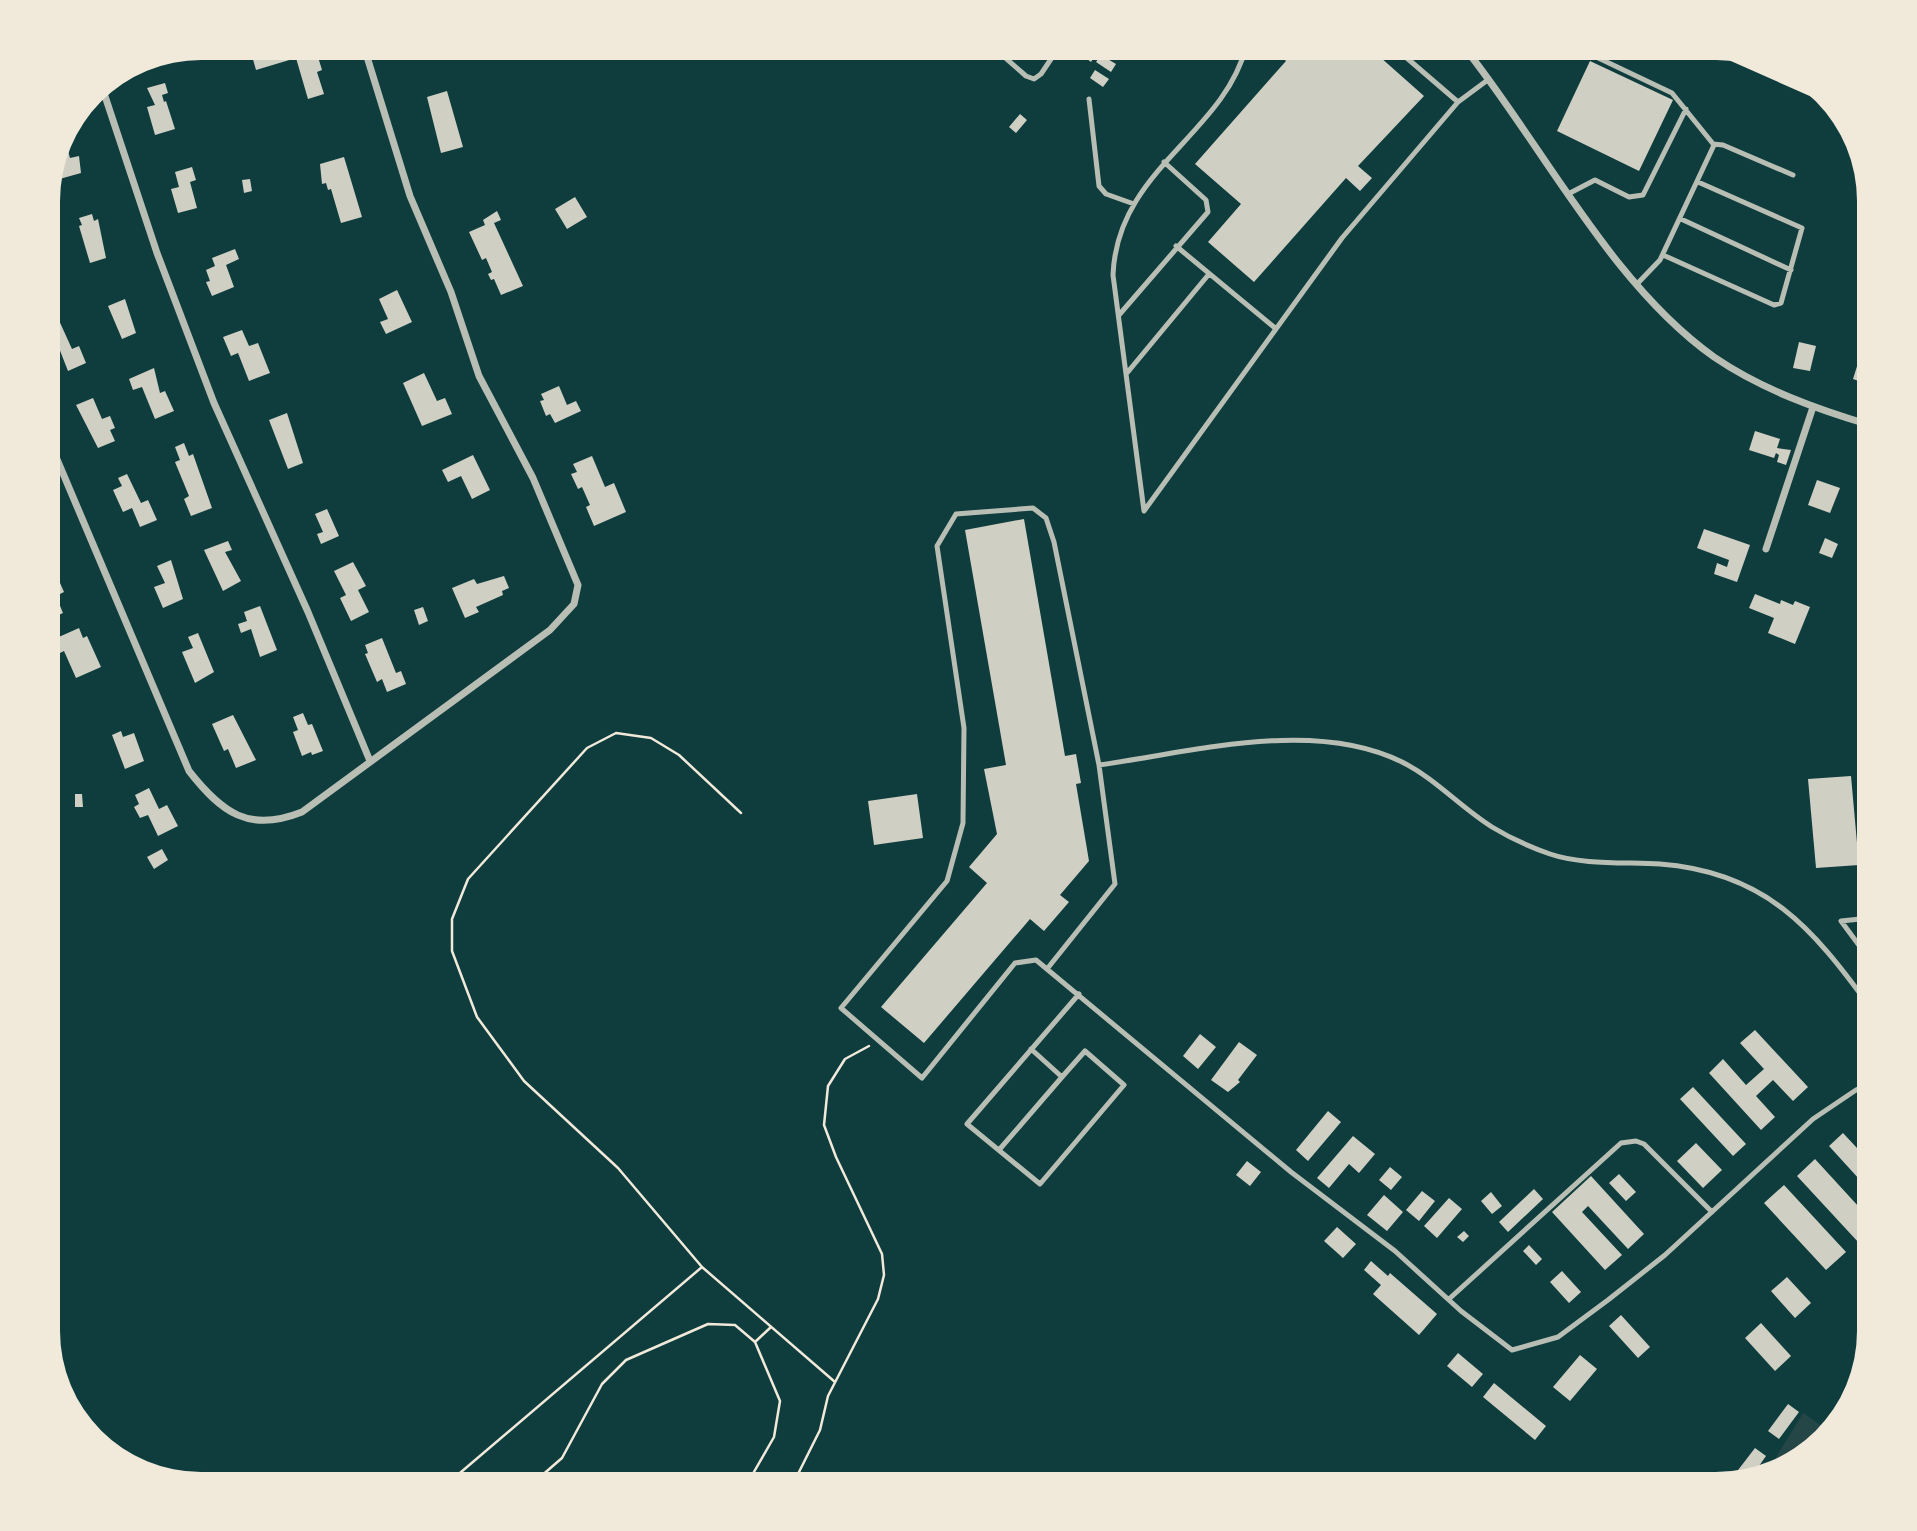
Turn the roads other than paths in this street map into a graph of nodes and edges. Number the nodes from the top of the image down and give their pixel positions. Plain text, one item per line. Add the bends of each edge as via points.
1 (368, 60) edge
2 (1009, 60) edge
3 (1050, 60) edge
4 (1242, 60) edge
5 (1409, 60) edge
6 (1474, 60) edge
7 (1603, 60) edge
8 (1489, 79) junction
9 (105, 97) edge
10 (1089, 99) dead end
11 (1458, 102) junction
12 (1686, 109) junction
13 (1713, 144) junction
14 (1164, 162) junction
15 (1793, 175) dead end
16 (1698, 182) junction
17 (1570, 193) junction
18 (1134, 204) junction
19 (1681, 219) junction
20 (1176, 246) junction
21 (1663, 255) junction
22 (1791, 270) junction
23 (1209, 274) junction
24 (1637, 284) junction
25 (1119, 315) junction
26 (1275, 328) junction
27 (1127, 373) junction
28 (1813, 407) junction
29 (1857, 421) edge
30 (60, 466) edge
31 (1766, 549) dead end
32 (370, 761) junction
33 (1100, 765) junction
34 (1857, 919) edge
35 (1857, 943) edge
36 (1047, 969) junction
37 (1857, 989) edge
38 (1079, 994) junction
39 (1031, 1049) junction
40 (1062, 1077) junction
41 (1857, 1092) edge
42 (999, 1150) junction
43 (1712, 1212) junction
44 (1449, 1299) junction

1 - 32 street via 410,196 451,292 479,376 533,478 578,585 574,604 550,630
2 - 3 lane via 1032,79 1040,76
4 - 14 lane via 1238,75
5 - 11 lane
6 - 8 street
7 - 12 lane via 1672,93
8 - 11 lane
8 - 17 street
9 - 32 street via 157,253 215,403
10 - 18 lane via 1099,186 1106,194
11 - 26 lane via 1350,228
12 - 13 lane
12 - 17 lane via 1643,195 1629,197 1595,180
13 - 15 lane
13 - 16 lane via 1714,151
14 - 18 lane
14 - 20 lane via 1205,198 1209,208
16 - 19 lane
16 - 22 lane via 1799,225 1802,231
17 - 24 street
18 - 25 lane via 1114,262
19 - 21 lane
19 - 22 lane
20 - 23 lane
20 - 25 lane
21 - 22 lane via 1777,305
21 - 24 lane
23 - 26 lane
23 - 27 lane
24 - 28 street via 1671,321 1713,355 1747,377
25 - 27 lane
26 - 27 lane via 1144,511
28 - 29 street
28 - 31 street
30 - 32 street via 189,772 210,798 230,814 260,821 283,819 302,812
33 - 36 lane via 1115,884
33 - 36 lane via 1046,518 1033,508 956,514 937,546 964,727 963,824 947,881 841,1008 922,1078 1015,963 1036,960
33 - 37 lane via 1289,740 1329,740 1364,748 1401,761 1437,783 1490,827 1553,855 1709,870 1767,896 1801,921
34 - 35 lane via 1841,921
36 - 38 lane
38 - 39 lane
38 - 44 lane
39 - 40 lane
39 - 42 lane via 967,1124
40 - 42 lane
40 - 42 lane via 1085,1051 1124,1085 1040,1184
41 - 43 lane via 1813,1119
43 - 44 lane via 1655,1263 1558,1336 1512,1350
43 - 44 lane via 1644,1144 1636,1140 1621,1143

